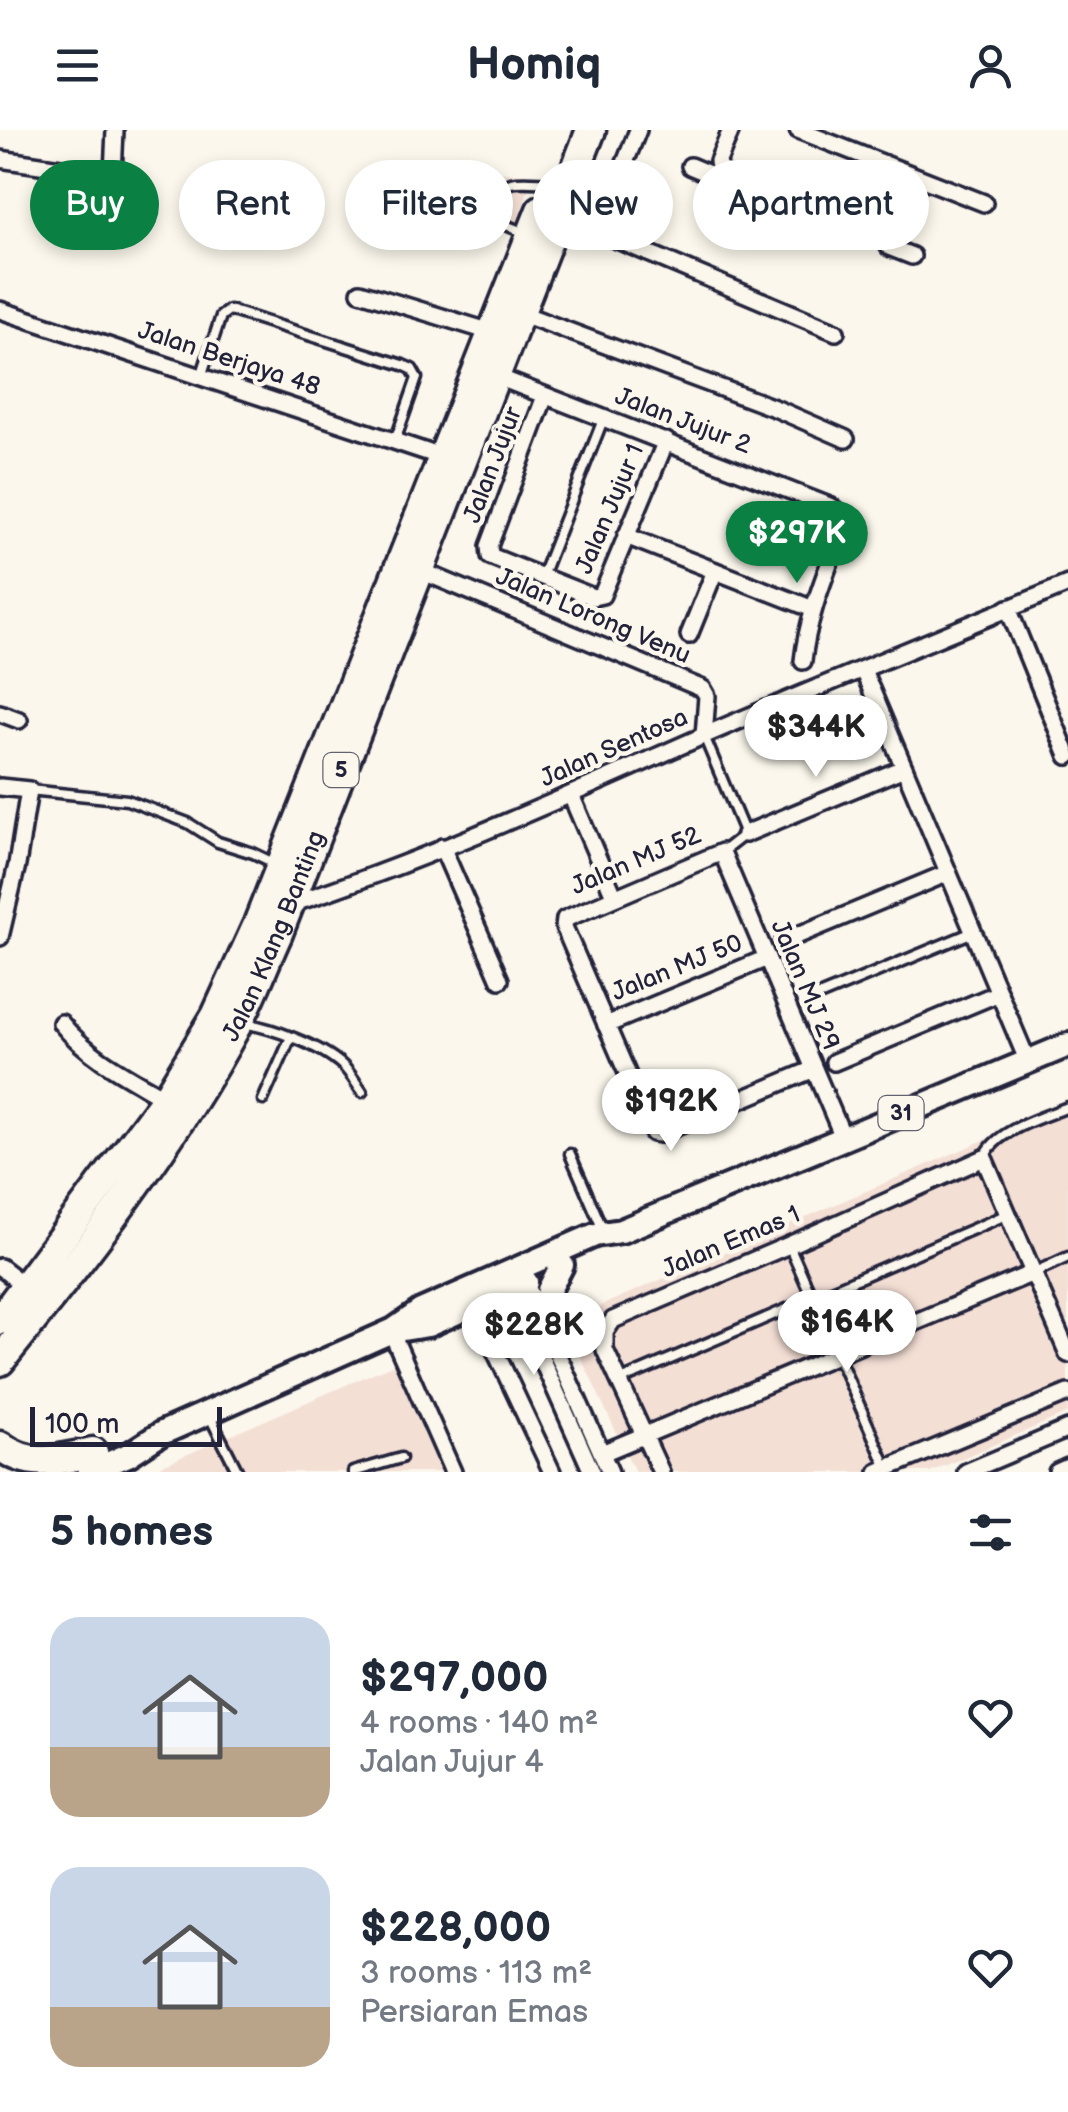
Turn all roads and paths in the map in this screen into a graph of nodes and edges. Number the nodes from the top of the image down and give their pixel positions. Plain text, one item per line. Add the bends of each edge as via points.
1 (115, 130) edge
2 (574, 130) edge
3 (591, 130) edge
4 (638, 130) edge
5 (731, 130) edge
6 (798, 130) edge
7 (0, 158) edge
8 (114, 160) edge
9 (562, 160) edge
10 (579, 160) edge
11 (626, 160) edge
12 (718, 160) edge
13 (876, 160) edge
14 (30, 163) edge
15 (690, 166) dead end
16 (693, 167) edge
17 (929, 181) edge
18 (533, 183) edge
19 (984, 202) dead end
20 (533, 229) edge
21 (530, 236) junction
22 (544, 250) edge
23 (641, 250) edge
24 (897, 250) edge
25 (912, 256) dead end
26 (360, 292) dead end
27 (0, 310) edge
28 (520, 313) junction
29 (481, 329) junction
30 (836, 332) dead end
31 (201, 376) junction
32 (495, 376) junction
33 (546, 396) junction
34 (604, 418) junction
35 (846, 439) dead end
36 (666, 440) junction
37 (395, 441) junction
38 (442, 456) junction
39 (626, 536) junction
40 (419, 570) junction
41 (715, 571) junction
42 (542, 577) junction
43 (1068, 584) edge
44 (1008, 608) junction
45 (813, 609) junction
46 (689, 635) dead end
47 (803, 661) dead end
48 (863, 670) junction
49 (0, 713) edge
50 (19, 720) dead end
51 (704, 736) junction
52 (1068, 756) edge
53 (904, 768) junction
54 (0, 787) edge
55 (29, 790) junction
56 (571, 795) junction
57 (745, 834) junction
58 (442, 848) junction
59 (722, 852) junction
60 (0, 861) edge
61 (17, 865) junction
62 (281, 866) junction
63 (948, 873) junction
64 (614, 896) junction
65 (288, 906) junction
66 (973, 932) junction
67 (0, 937) edge
68 (784, 942) dead end
69 (767, 958) junction
70 (500, 980) dead end
71 (999, 993) junction
72 (814, 998) dead end
73 (238, 1022) junction
74 (61, 1023) dead end
75 (606, 1025) junction
76 (291, 1037) junction
77 (1068, 1044) edge
78 (834, 1062) dead end
79 (1028, 1062) junction
80 (814, 1068) junction
81 (362, 1092) dead end
82 (166, 1099) junction
83 (263, 1100) dead end
84 (1068, 1107) edge
85 (842, 1137) junction
86 (570, 1154) dead end
87 (984, 1158) junction
88 (1008, 1214) junction
89 (613, 1232) junction
90 (789, 1246) junction
91 (1068, 1258) edge
92 (562, 1265) junction
93 (0, 1268) edge
94 (1033, 1272) junction
95 (515, 1279) junction
96 (26, 1286) junction
97 (811, 1298) junction
98 (477, 1305) junction
99 (0, 1320) edge
100 (535, 1326) junction
101 (393, 1330) junction
102 (1068, 1354) edge
103 (836, 1355) junction
104 (0, 1361) edge
105 (619, 1381) junction
106 (1068, 1393) edge
107 (208, 1411) junction
108 (1068, 1428) edge
109 (642, 1436) junction
110 (4, 1451) edge
111 (602, 1453) junction
112 (401, 1458) dead end
113 (91, 1462) edge
114 (1068, 1468) edge
115 (882, 1470) edge
116 (48, 1472) edge
117 (238, 1472) edge
118 (353, 1472) edge
119 (453, 1472) edge
120 (552, 1472) edge
121 (592, 1472) edge
122 (610, 1472) edge
123 (660, 1472) edge
124 (966, 1472) edge
125 (1057, 1472) edge

1 - 8 street
2 - 9 highway, Jalan Klang Banting / 5
3 - 10 highway, Jalan Klang Banting / 5
4 - 11 street
5 - 12 street
6 - 13 street
7 - 14 street
15 - 16 street
17 - 19 street
18 - 21 lane via 510,184 494,203 501,222
20 - 21 highway, Jalan Klang Banting / 5
21 - 29 highway, Jalan Klang Banting / 5
22 - 28 highway, Jalan Klang Banting / 5
23 - 30 street
24 - 25 street
26 - 29 street
27 - 31 street, Jalan Berjaya 48
28 - 32 highway, Jalan Klang Banting / 5
28 - 35 street
29 - 38 highway, Jalan Klang Banting / 5
31 - 37 street, Jalan Berjaya 48
31 - 37 lane via 220,316 229,310 403,365 417,378
32 - 33 street, Jalan Jujur 2
32 - 40 highway, Jalan Klang Banting / 5
33 - 34 street, Jalan Jujur 2
33 - 42 street, Jalan Jujur via 489,546 490,556
34 - 36 street, Jalan Jujur 2
34 - 42 lane
36 - 39 street, Jalan Jujur 1
36 - 45 street, Jalan Jujur 2 via 840,514 844,524
37 - 38 street, Jalan Berjaya 48
38 - 62 highway, Jalan Klang Banting / 5
39 - 41 street
39 - 42 street, Jalan Jujur 1 via 602,594 593,597
40 - 51 street, Jalan Lorong Venu via 703,689
40 - 65 highway, Jalan Klang Banting / 5
41 - 45 street
41 - 46 street
43 - 44 street, Jalan Sentosa
44 - 48 street, Jalan Sentosa
44 - 52 street
45 - 47 street
48 - 51 street, Jalan Sentosa
48 - 53 street
49 - 50 street
51 - 56 street, Jalan Sentosa
51 - 57 lane
53 - 57 street
53 - 63 street
54 - 55 street
55 - 61 street
55 - 62 lane via 128,800
56 - 58 street, Jalan Sentosa
56 - 64 street
57 - 59 lane
58 - 65 street, Jalan Sentosa
58 - 70 street
59 - 64 street, Jalan MJ 52
59 - 69 street, Jalan MJ 29
60 - 61 lane
61 - 67 street
62 - 82 highway, Jalan Klang Banting / 5 via 216,1016
63 - 66 street
63 - 68 street
64 - 75 street, Jalan MJ 52 via 564,923
65 - 73 highway, Jalan Klang Banting / 5
66 - 71 street
66 - 72 lane
69 - 75 street, Jalan MJ 50
69 - 80 street, Jalan MJ 29
71 - 78 street
71 - 79 street
73 - 76 lane
73 - 104 highway, Jalan Klang Banting / 5 via 126,1200
74 - 82 street via 93,1056
75 - 80 street via 656,1135
76 - 81 lane via 342,1065
76 - 83 lane
77 - 79 main road, 31
79 - 85 main road, 31
80 - 85 street, Jalan MJ 29
82 - 96 highway, Jalan Klang Banting / 5
84 - 87 lane via 999,1138
85 - 89 main road, 31
86 - 89 lane
87 - 88 street
87 - 90 street, Jalan Emas 1
88 - 94 street
88 - 97 lane
89 - 92 main road, 31 via 601,1248
89 - 95 main road, 31
90 - 97 lane
90 - 105 street, Jalan Emas 1 via 613,1320 603,1341
91 - 94 lane
92 - 95 main road, 31
92 - 100 main road
93 - 96 street
94 - 102 street
94 - 103 street
95 - 98 main road, 31
95 - 100 street
95 - 101 main road, 31 via 421,1311
96 - 99 highway, Jalan Klang Banting / 5
97 - 103 lane
97 - 105 lane
98 - 100 main road
98 - 101 main road, 31 via 428,1325
98 - 120 street
100 - 111 street
100 - 121 street
101 - 107 main road, 31
101 - 119 street
103 - 109 street
103 - 115 lane
105 - 109 street, Jalan Emas 1
106 - 115 street
107 - 113 main road, 31
107 - 117 lane
108 - 124 street
109 - 111 street
109 - 123 street, Jalan Emas 1
110 - 113 highway, 31 via 33,1461
111 - 122 street
112 - 118 lane
113 - 116 main road, 31
114 - 125 street

